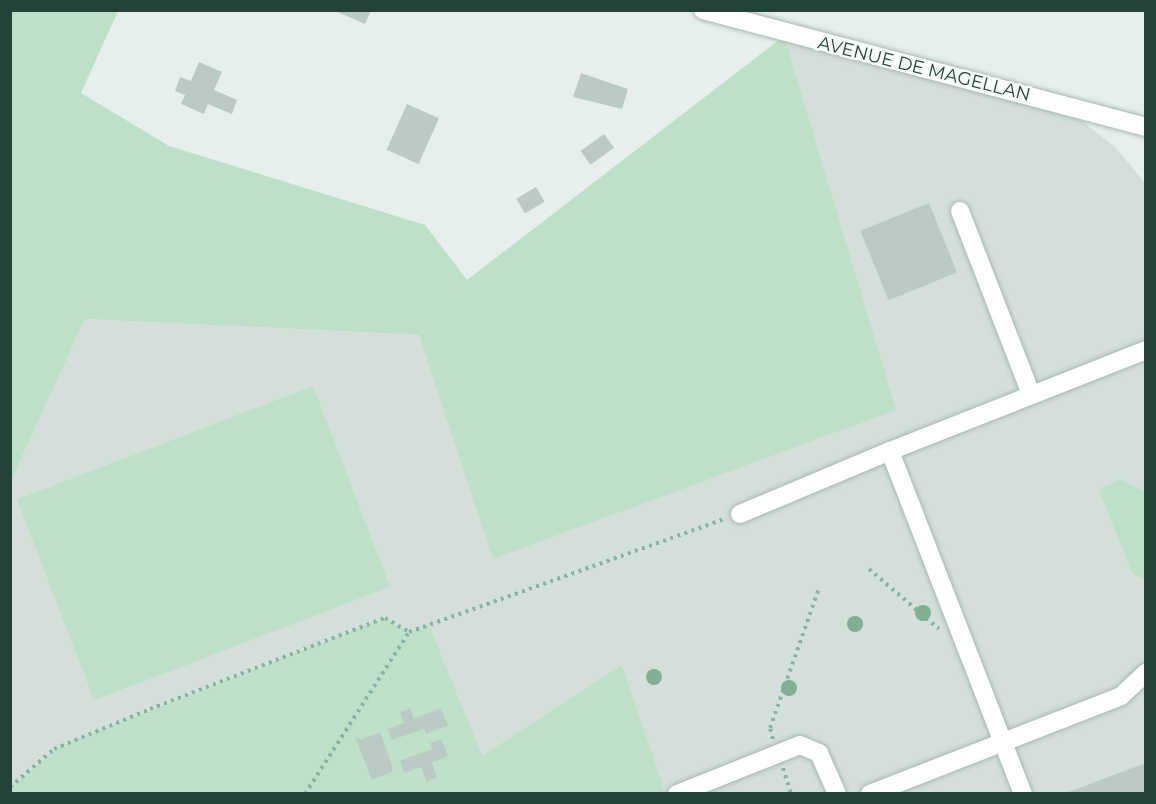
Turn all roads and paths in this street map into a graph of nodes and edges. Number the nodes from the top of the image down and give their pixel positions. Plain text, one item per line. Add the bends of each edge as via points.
1 (703, 10) edge
2 (1144, 131) edge
3 (960, 211) dead end
4 (1146, 350) edge
5 (1031, 394) junction
6 (890, 451) junction
7 (740, 514) joint
8 (869, 569) dead end
9 (819, 588) dead end
10 (409, 632) junction
11 (967, 652) junction
12 (1146, 673) edge
13 (1003, 742) junction
14 (778, 753) junction
15 (10, 787) edge
16 (305, 794) edge
17 (677, 794) edge
18 (791, 794) edge
19 (837, 794) edge
20 (870, 794) edge
21 (1023, 794) edge

1 - 2 street, AVENUE DE MAGELLAN
3 - 5 street
4 - 5 street
5 - 6 street
6 - 7 street
6 - 11 street
7 - 10 path
8 - 11 path
9 - 14 path via 770,728
10 - 15 path via 385,618 150,708 54,749
10 - 16 path
11 - 13 street
12 - 13 street via 1121,696
13 - 20 street
13 - 21 street
14 - 17 street
14 - 18 path
14 - 19 street via 800,745 811,747 819,753

